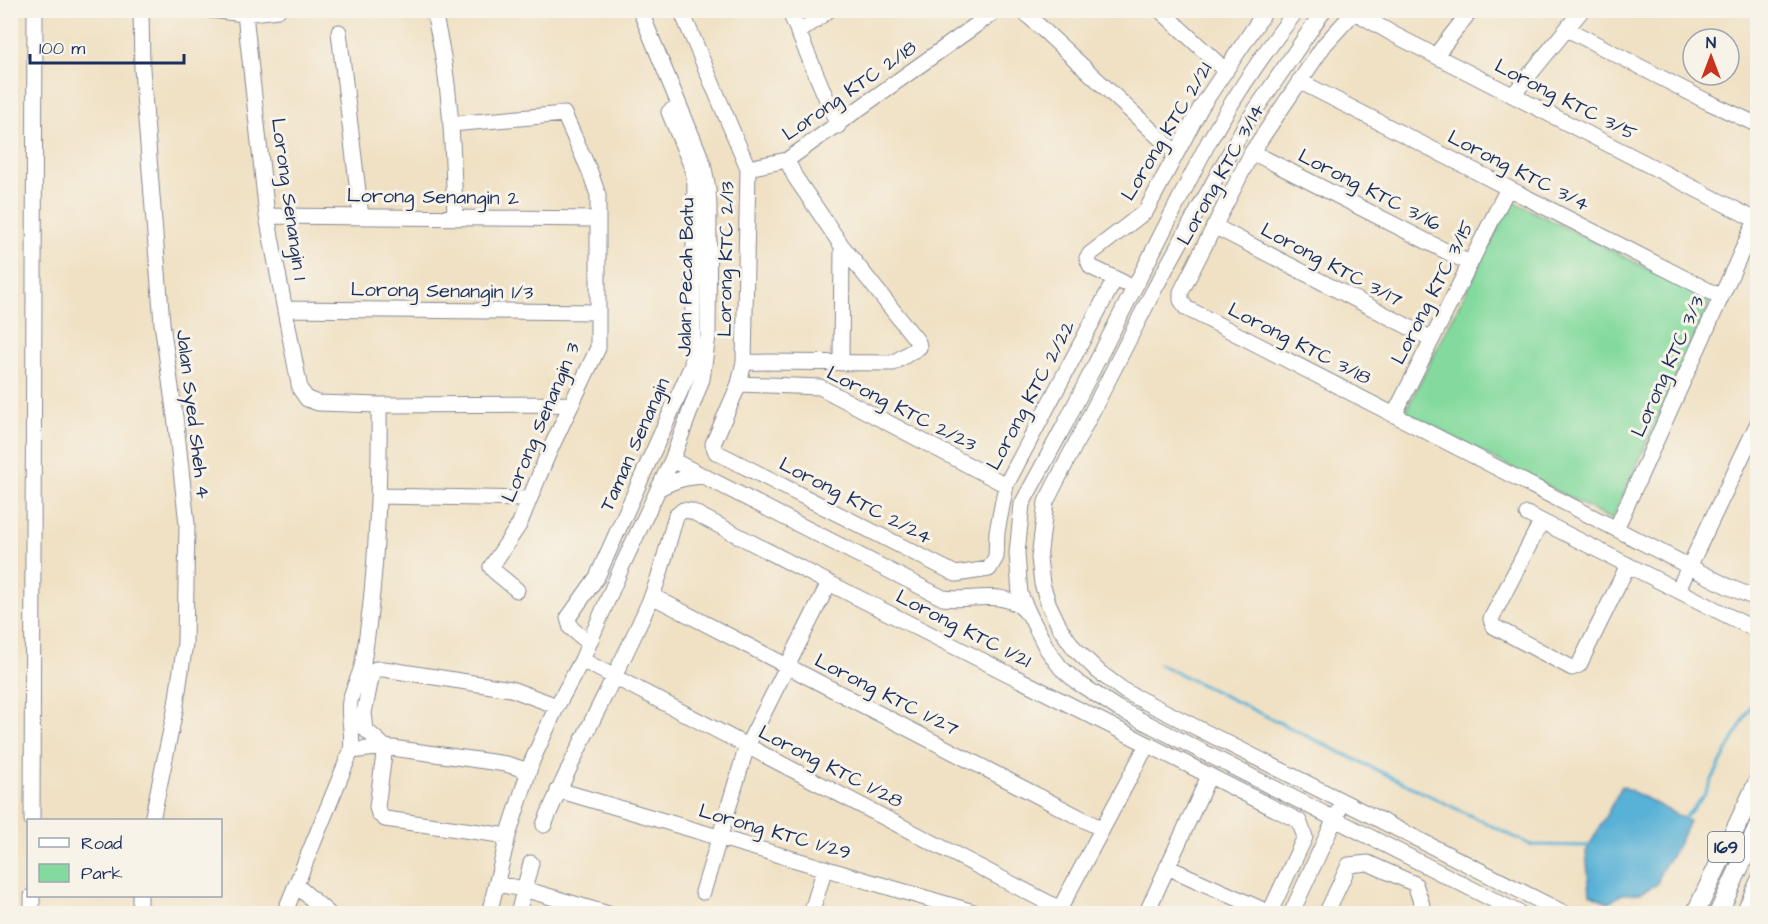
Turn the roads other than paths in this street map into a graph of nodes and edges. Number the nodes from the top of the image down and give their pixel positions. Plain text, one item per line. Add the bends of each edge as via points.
1 (35, 10) edge
2 (141, 10) edge
3 (210, 10) edge
4 (278, 10) edge
5 (433, 10) edge
6 (640, 10) edge
7 (681, 10) edge
8 (789, 10) edge
9 (829, 10) edge
10 (998, 10) edge
11 (1022, 10) edge
12 (1160, 10) edge
13 (1266, 10) edge
14 (1297, 10) edge
15 (1324, 10) edge
16 (1471, 10) edge
17 (1582, 10) edge
18 (1356, 11) edge
19 (246, 14) junction
20 (1567, 29) junction
21 (339, 32) dead end
22 (798, 33) junction
23 (1436, 55) junction
24 (1226, 71) junction
25 (1299, 81) junction
26 (1513, 95) junction
27 (678, 106) junction
28 (452, 124) junction
29 (1758, 125) edge
30 (838, 126) junction
31 (1252, 152) junction
32 (1176, 153) junction
33 (787, 160) junction
34 (748, 168) junction
35 (1508, 188) junction
36 (267, 216) junction
37 (361, 216) junction
38 (455, 218) junction
39 (598, 219) junction
40 (1757, 221) edge
41 (1214, 226) junction
42 (842, 246) junction
43 (1469, 263) junction
44 (1115, 279) junction
45 (1134, 287) junction
46 (1721, 297) junction
47 (1186, 308) joint
48 (285, 309) junction
49 (598, 312) junction
50 (1432, 339) junction
51 (744, 362) junction
52 (841, 363) junction
53 (739, 384) junction
54 (572, 404) junction
55 (379, 405) junction
56 (1394, 416) junction
57 (1758, 423) edge
58 (713, 444) joint
59 (672, 460) junction
60 (704, 476) junction
61 (1006, 485) junction
62 (658, 489) junction
63 (379, 496) junction
64 (529, 499) junction
65 (1616, 529) junction
66 (1690, 565) junction
67 (1628, 566) junction
68 (989, 569) joint
69 (1019, 578) junction
70 (829, 583) junction
71 (517, 590) dead end
72 (1678, 590) junction
73 (652, 596) junction
74 (1000, 598) junction
75 (1758, 598) edge
76 (1030, 616) junction
77 (1758, 631) edge
78 (589, 643) junction
79 (582, 660) junction
80 (787, 666) junction
81 (615, 677) junction
82 (557, 706) junction
83 (1147, 745) junction
84 (747, 746) junction
85 (385, 747) junction
86 (351, 751) junction
87 (529, 771) junction
88 (1209, 776) junction
89 (1758, 781) edge
90 (558, 790) junction
91 (1343, 802) junction
92 (32, 819) edge
93 (152, 819) edge
94 (1335, 819) junction
95 (544, 825) dead end
96 (1758, 827) edge
97 (1102, 829) junction
98 (508, 836) junction
99 (719, 837) junction
100 (531, 863) dead end
101 (1167, 867) junction
102 (825, 868) junction
103 (1758, 881) edge
104 (496, 884) junction
105 (296, 885) junction
106 (524, 889) junction
107 (703, 892) dead end
108 (32, 897) edge
109 (140, 897) edge
110 (927, 906) edge
111 (1058, 911) edge
112 (1270, 913) edge
113 (32, 914) edge
114 (140, 914) edge
115 (284, 914) edge
116 (329, 914) edge
117 (489, 914) edge
118 (518, 914) edge
119 (608, 914) edge
120 (811, 914) edge
121 (981, 914) edge
122 (1146, 914) edge
123 (1291, 914) edge
124 (1326, 914) edge
125 (1425, 914) edge
126 (1521, 914) edge
127 (1566, 914) edge
128 (1695, 914) edge
129 (1718, 914) edge
130 (1743, 914) edge

1 - 92 street
2 - 93 street, Jalan Syed Sheh 4 via 162,323 187,524 185,643
3 - 19 street
4 - 19 street
5 - 28 street
6 - 27 street, Jalan Pecah Batu
7 - 34 street, Lorong KTC 2/13
8 - 22 street
9 - 22 street
10 - 30 street, Lorong KTC 2/18
11 - 32 street
12 - 24 street
13 - 24 street, Lorong KTC 2/21
14 - 45 street via 1221,119
15 - 91 street via 1245,125 1154,290 1046,502 1039,558 1048,605 1060,628 1099,672 1126,692
16 - 23 street
17 - 20 street
18 - 23 street, Lorong KTC 3/5
18 - 25 street, Lorong KTC 3/14 via 1325,44
19 - 36 street, Lorong Senangin 1
20 - 26 street
20 - 29 street
21 - 37 street
22 - 30 street
23 - 26 street, Lorong KTC 3/5
24 - 32 street, Lorong KTC 2/21 via 1201,106
25 - 31 street, Lorong KTC 3/14
25 - 35 street, Lorong KTC 3/4
26 - 40 street, Lorong KTC 3/5
27 - 59 street, Jalan Pecah Batu via 703,163 708,189 708,336 702,379
27 - 78 street, Taman Senangin via 669,112 695,183 692,365 597,577 568,618 572,628
28 - 38 street
28 - 39 street, Lorong Senangin 3 via 564,114 596,187
30 - 33 street, Lorong KTC 2/18
31 - 41 street, Lorong KTC 3/14
31 - 43 street, Lorong KTC 3/16
32 - 44 street, Lorong KTC 2/21 via 1146,211 1087,258 1091,267
33 - 34 street, Lorong KTC 2/18
33 - 42 street
34 - 51 street, Lorong KTC 2/13
35 - 43 street, Lorong KTC 3/15
35 - 46 street, Lorong KTC 3/4
36 - 37 street, Lorong Senangin 2
36 - 48 street, Lorong Senangin 1
37 - 38 street, Lorong Senangin 2
38 - 39 street, Lorong Senangin 2
39 - 49 street, Lorong Senangin 3
40 - 46 street, Lorong KTC 3/3
41 - 47 street, Lorong KTC 3/14 via 1182,292
41 - 50 street, Lorong KTC 3/17
42 - 52 street
42 - 52 street via 919,348 893,363
43 - 50 street, Lorong KTC 3/15
44 - 45 street
44 - 61 street, Lorong KTC 2/22
45 - 69 street via 1022,504 1017,553
46 - 65 street, Lorong KTC 3/3
47 - 56 street, Lorong KTC 3/18
48 - 49 street, Lorong Senangin 1/3
48 - 55 street, Lorong Senangin 1 via 300,389 308,399 318,403
49 - 54 street, Lorong Senangin 3 via 598,348
50 - 56 street, Lorong KTC 3/15
51 - 52 street
51 - 53 street, Lorong KTC 2/13
53 - 58 street, Lorong KTC 2/13
53 - 61 street, Lorong KTC 2/23 via 820,387
54 - 55 street
54 - 64 street, Lorong Senangin 3
55 - 63 street
56 - 65 street
57 - 66 street
58 - 68 street, Lorong KTC 2/24 via 716,452 956,574
59 - 60 street
59 - 62 street, Jalan Pecah Batu
60 - 62 street via 687,477
60 - 74 street via 943,598
61 - 68 street, Lorong KTC 2/22 via 996,557
62 - 78 street, Jalan Pecah Batu
63 - 64 street
63 - 86 street via 363,664 350,699
64 - 71 street, Lorong Senangin 3 via 519,525 491,567
65 - 66 street
66 - 72 street
66 - 75 street
67 - 67 street via 1534,518 1491,619 1493,626 1576,668
67 - 72 street
69 - 74 street via 1010,592
69 - 76 street via 1020,594
70 - 73 street, Lorong KTC 1/21 via 683,510 676,516
70 - 80 street
70 - 83 street, Lorong KTC 1/21
72 - 77 street
73 - 80 street, Lorong KTC 1/27
73 - 81 street, Lorong KTC 1/21
74 - 76 street via 1019,603
76 - 94 street via 1047,649 1077,682 1117,708
78 - 79 street, Jalan Pecah Batu
79 - 81 street, Lorong KTC 1/28
79 - 82 street, Jalan Pecah Batu
80 - 84 street
80 - 97 street, Lorong KTC 1/27
81 - 84 street, Lorong KTC 1/28
81 - 90 street, Lorong KTC 1/21
82 - 85 street via 511,689 376,669 364,713 366,730
82 - 87 street, Jalan Pecah Batu
83 - 88 street, Lorong KTC 1/21
83 - 97 street
84 - 99 street
84 - 111 street, Lorong KTC 1/28
85 - 86 street
85 - 87 street via 506,764
85 - 98 street via 379,814 386,819
86 - 105 street
87 - 98 street, Jalan Pecah Batu
88 - 101 street
88 - 112 street, Lorong KTC 1/21 via 1299,821 1305,837
89 - 128 main road, 169
90 - 95 street, Lorong KTC 1/21
90 - 99 street, Lorong KTC 1/29
91 - 94 street
91 - 127 street
94 - 123 street
94 - 126 street
96 - 129 main road, 169
97 - 111 street
98 - 104 street, Jalan Pecah Batu
99 - 102 street, Lorong KTC 1/29
99 - 107 street
100 - 106 street
101 - 112 street
101 - 122 street
102 - 110 street, Lorong KTC 1/29
102 - 120 street
103 - 130 street
104 - 106 street
104 - 117 street, Jalan Pecah Batu
105 - 115 street
105 - 116 street
106 - 118 street
106 - 119 street
108 - 113 street
109 - 114 street
110 - 121 street, Lorong KTC 1/29
124 - 125 street via 1348,865 1368,863 1415,884

